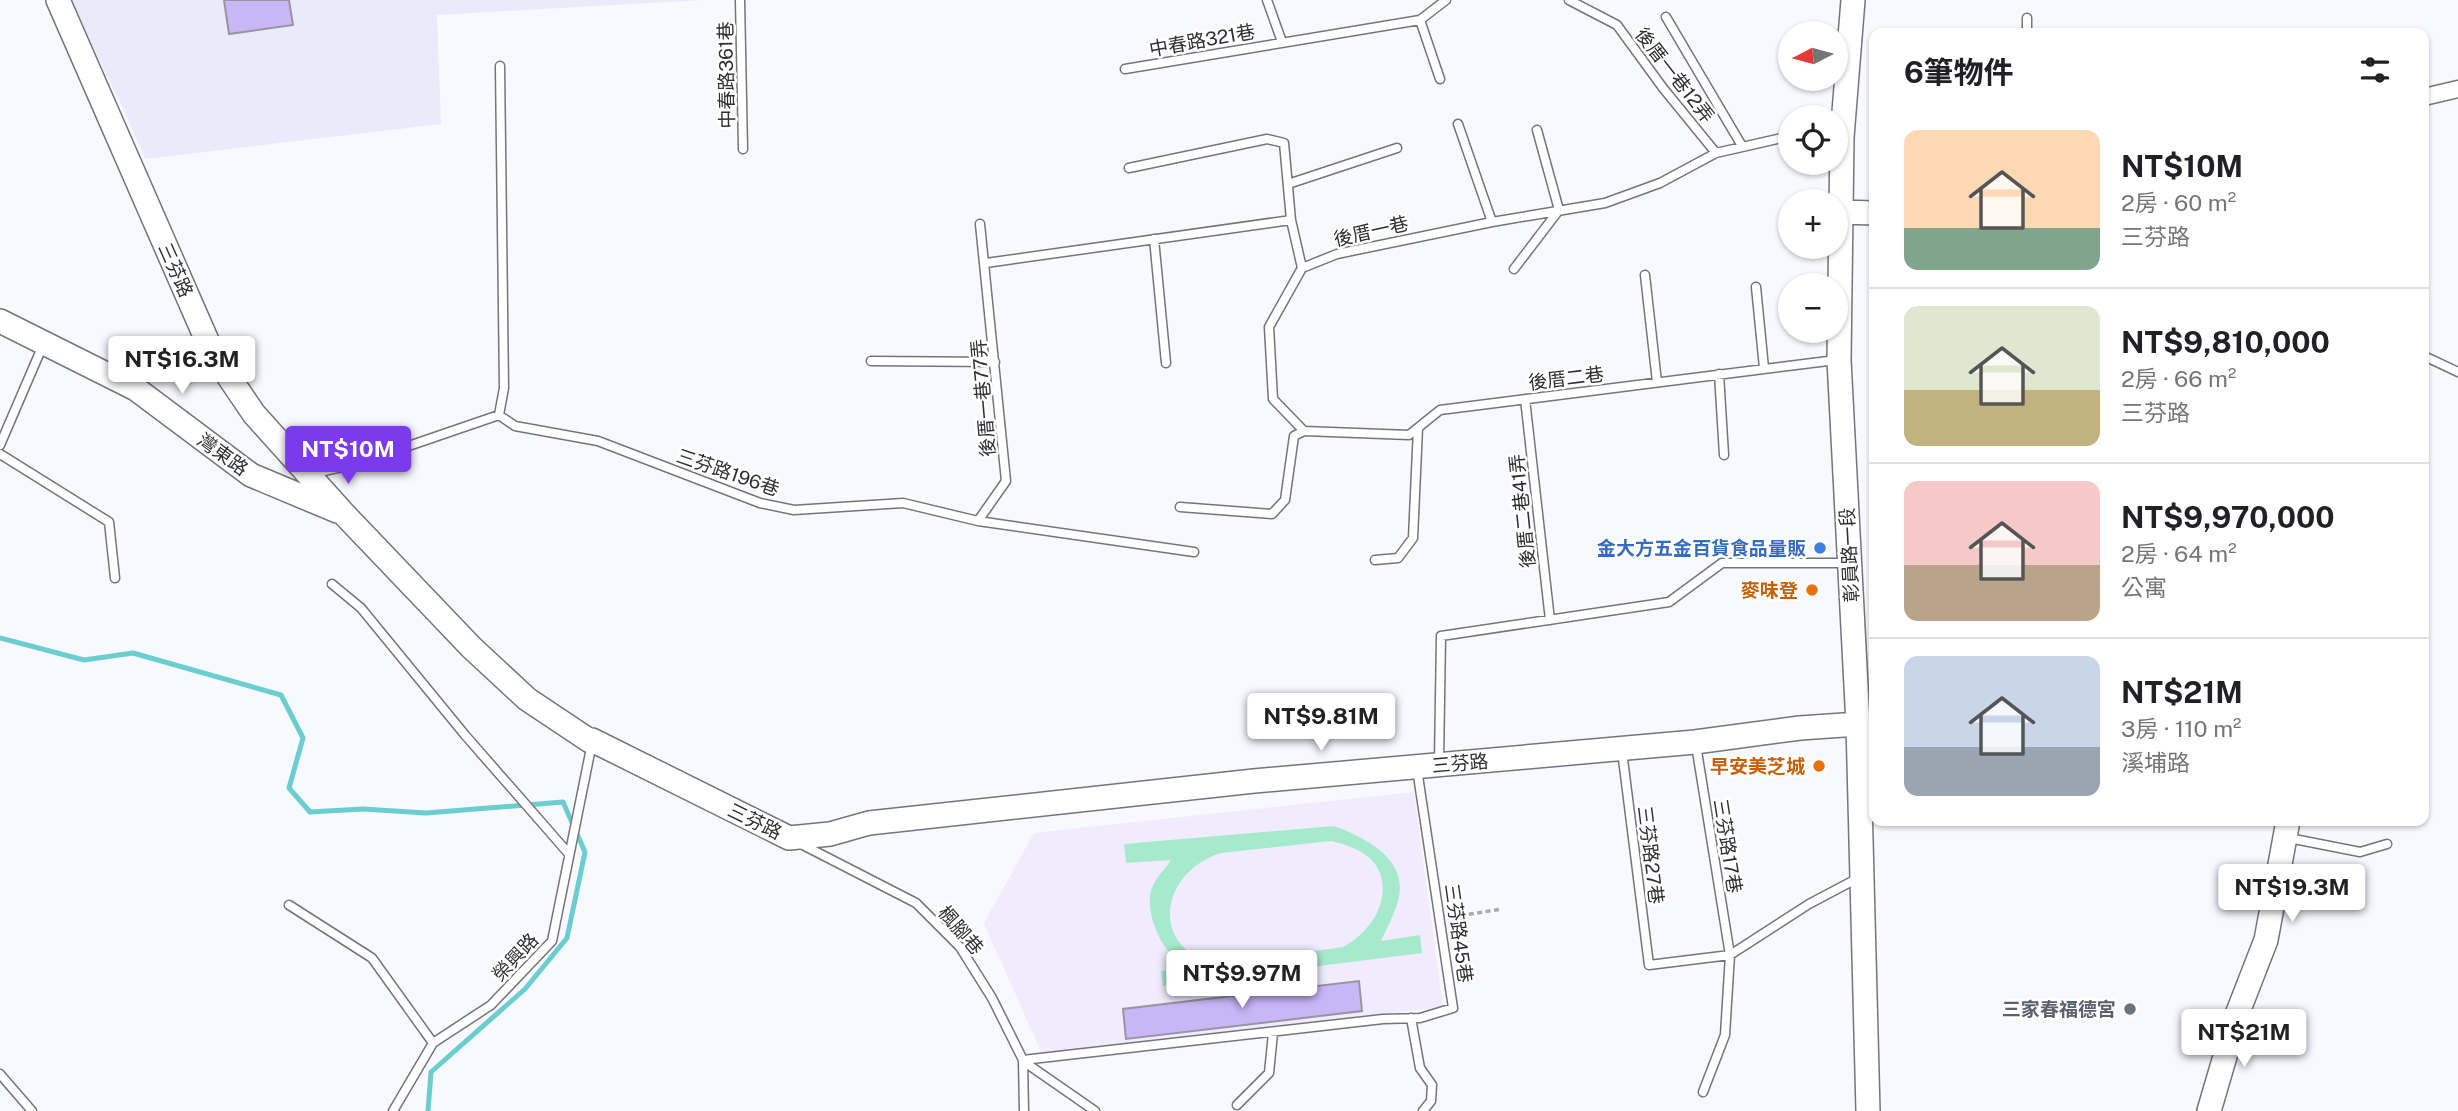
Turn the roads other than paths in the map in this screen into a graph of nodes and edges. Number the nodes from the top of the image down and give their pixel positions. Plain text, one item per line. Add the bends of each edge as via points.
1 (58, 0) edge
2 (740, 0) edge
3 (1267, 0) edge
4 (1446, 0) edge
5 (1569, 0) edge
6 (1853, 0) edge
7 (1666, 17) dead end
8 (2026, 18) dead end
9 (1420, 20) junction
10 (2027, 28) edge
11 (1282, 42) junction
12 (500, 66) dead end
13 (1125, 69) dead end
14 (1440, 79) dead end
15 (2458, 89) edge
16 (2429, 96) edge
17 (1842, 105) edge
18 (1458, 124) dead end
19 (1537, 130) dead end
20 (1778, 138) edge
21 (1742, 146) junction
22 (1397, 148) dead end
23 (743, 149) dead end
24 (1716, 153) junction
25 (1129, 168) dead end
26 (1288, 184) junction
27 (1559, 210) junction
28 (1848, 212) edge
29 (1869, 213) edge
30 (1291, 220) junction
31 (1492, 222) junction
32 (980, 224) dead end
33 (1154, 239) junction
34 (1840, 259) edge
35 (986, 263) junction
36 (1303, 268) junction
37 (1514, 270) dead end
38 (1645, 275) dead end
39 (1756, 287) dead end
40 (0, 321) edge
41 (44, 342) junction
42 (2429, 358) edge
43 (1839, 360) junction
44 (871, 361) dead end
45 (995, 362) junction
46 (1166, 363) dead end
47 (1764, 368) junction
48 (2458, 372) edge
49 (1719, 374) junction
50 (1657, 382) junction
51 (1525, 399) junction
52 (499, 415) junction
53 (1418, 428) junction
54 (1304, 431) junction
55 (0, 445) edge
56 (0, 454) edge
57 (1724, 454) dead end
58 (309, 475) junction
59 (1180, 507) dead end
60 (343, 513) junction
61 (978, 521) junction
62 (1194, 552) dead end
63 (1375, 560) dead end
64 (1850, 563) junction
65 (115, 578) dead end
66 (332, 584) dead end
67 (1550, 620) junction
68 (1862, 727) junction
69 (592, 740) junction
70 (1695, 742) junction
71 (1622, 748) junction
72 (1428, 766) junction
73 (2287, 829) edge
74 (789, 838) junction
75 (2386, 844) dead end
76 (569, 854) junction
77 (1861, 876) junction
78 (289, 905) dead end
79 (1730, 956) junction
80 (1411, 1018) junction
81 (1273, 1033) junction
82 (433, 1043) junction
83 (1023, 1060) junction
84 (1, 1078) edge
85 (1703, 1092) dead end
86 (1237, 1105) dead end
87 (32, 1111) edge
88 (393, 1111) edge
89 (1024, 1111) edge
90 (1095, 1111) edge
91 (1423, 1111) edge
92 (1868, 1111) edge
93 (2209, 1111) edge

1 - 58 street, 三芬路 via 212,352 254,414
2 - 23 lane, 中春路361巷
3 - 11 lane, 中春路321巷
4 - 9 lane
5 - 24 lane, 後厝一巷12弄 via 1618,25
6 - 17 street, 彰員路一段
7 - 21 lane
8 - 10 lane
9 - 11 lane
9 - 14 lane
11 - 13 lane, 中春路321巷
12 - 52 lane via 504,388
15 - 16 street
18 - 31 lane
19 - 27 lane
20 - 21 lane, 後厝一巷
21 - 24 lane, 後厝一巷
22 - 26 lane
24 - 27 lane, 後厝一巷 via 1660,183 1605,203
25 - 26 lane via 1267,139 1284,143
26 - 30 lane
27 - 31 lane, 後厝一巷
27 - 37 lane
28 - 29 street
30 - 33 lane
30 - 36 lane
31 - 36 lane, 後厝一巷 via 1336,254
32 - 35 lane, 後厝一巷77弄
33 - 35 lane
33 - 46 lane
34 - 43 street, 彰員路一段
35 - 45 lane, 後厝一巷77弄
36 - 54 lane via 1269,327 1273,399
38 - 50 lane
39 - 47 lane
40 - 41 street, 灣東路
41 - 55 lane
41 - 60 street, 灣東路 via 136,389 251,474
42 - 48 lane
43 - 47 lane, 後厝二巷
43 - 64 street, 彰員路一段
44 - 45 lane
45 - 61 lane, 後厝一巷77弄 via 1006,481
47 - 49 lane, 後厝二巷
49 - 50 lane, 後厝二巷
49 - 57 lane
50 - 51 lane, 後厝二巷
51 - 53 lane, 後厝二巷 via 1440,410
51 - 67 lane, 後厝二巷41弄
52 - 58 lane via 356,464
52 - 61 lane, 三芬路196巷 via 515,426 598,441 760,503 794,510 903,503
53 - 54 lane, 後厝二巷 via 1409,435
53 - 63 lane via 1413,538 1398,558
54 - 59 lane via 1294,436 1285,500 1272,514
56 - 65 lane via 108,522
58 - 60 street, 三芬路
60 - 69 street, 三芬路 via 527,699
61 - 62 lane, 三芬路196巷
64 - 67 lane via 1723,563 1669,602
64 - 68 street, 彰員路一段
66 - 76 lane via 361,608
67 - 72 lane, 三芬路45巷 via 1441,636
68 - 70 street, 三芬路 via 1800,728
68 - 77 street, 彰員路一段
69 - 74 street, 三芬路
69 - 76 lane, 榮興路
70 - 71 street, 三芬路
70 - 79 lane, 三芬路17巷
71 - 72 street, 三芬路
71 - 79 lane, 三芬路27巷 via 1649,965
72 - 74 street, 三芬路 via 869,824
72 - 80 lane, 三芬路45巷 via 1453,1008
73 - 75 lane via 2360,852
73 - 93 street via 2266,940 2238,1012
74 - 83 lane, 楓腳巷 via 916,903 960,947
76 - 82 lane, 榮興路 via 552,941 491,1005
77 - 79 lane
77 - 92 street, 彰員路一段
78 - 82 lane via 372,958
79 - 85 lane, 三芬路17巷 via 1725,1035
80 - 81 lane, 三芬路45巷
80 - 91 lane via 1420,1068 1433,1085 1431,1101
81 - 83 lane, 三芬路45巷
81 - 86 lane via 1269,1073
82 - 88 lane, 榮興路
83 - 89 lane, 楓腳巷
83 - 90 lane
84 - 87 lane

